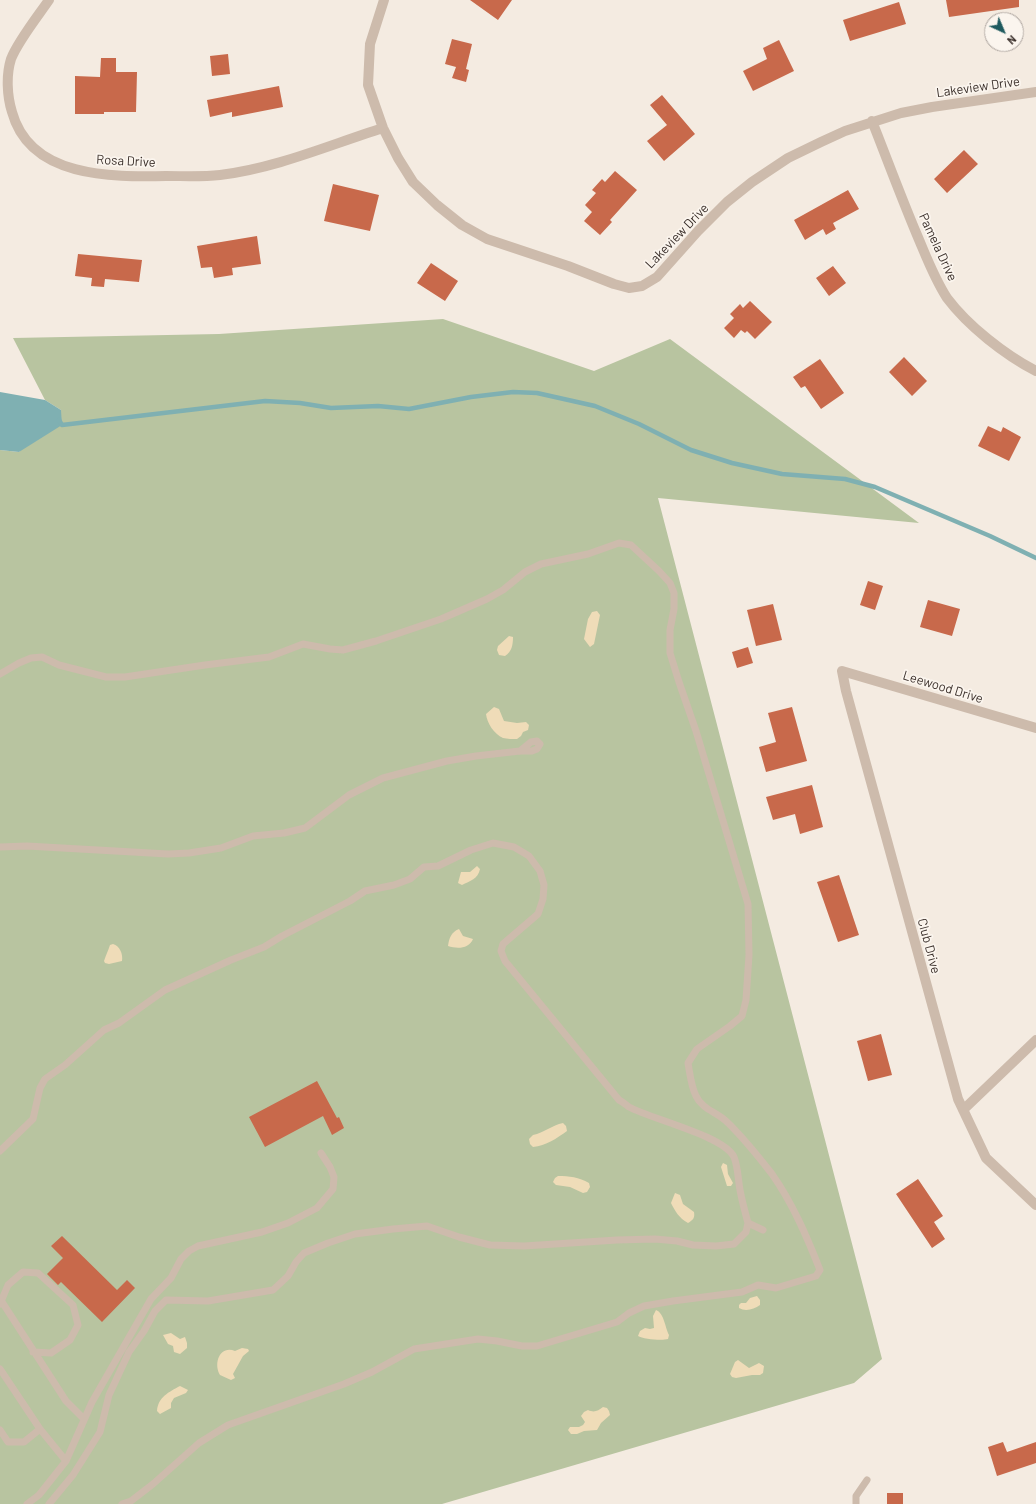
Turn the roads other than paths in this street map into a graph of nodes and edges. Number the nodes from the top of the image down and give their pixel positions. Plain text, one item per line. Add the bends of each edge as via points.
1 (49, 0) edge
2 (384, 0) edge
3 (1036, 92) edge
4 (872, 121) junction
5 (383, 128) junction
6 (1036, 371) edge
7 (842, 671) joint
8 (0, 674) edge
9 (1036, 728) edge
10 (520, 751) dead end
11 (0, 847) edge
12 (1036, 1040) edge
13 (963, 1110) junction
14 (0, 1151) edge
15 (321, 1153) dead end
16 (1036, 1206) edge
17 (748, 1223) junction
18 (762, 1230) dead end
19 (1, 1303) edge
20 (33, 1352) junction
21 (0, 1369) edge
22 (84, 1419) junction
23 (40, 1429) junction
24 (0, 1430) edge
25 (66, 1462) junction
26 (867, 1480) dead end
27 (27, 1504) edge
28 (49, 1504) edge
29 (122, 1504) edge
30 (856, 1504) edge

1 - 5 street, Rosa Drive via 11,59 8,98 15,122 28,142 57,164 125,177 220,175 281,162
2 - 5 street, Lakeview Drive via 370,44 368,85
3 - 4 street, Lakeview Drive via 932,107
4 - 5 street, Lakeview Drive via 821,142 768,171 727,202 657,277 642,286 629,288 487,239 462,225 413,182
4 - 6 street, Pamela Drive via 934,276 948,298 978,330 1012,358
7 - 9 street, Leewood Drive
7 - 13 street, Club Drive via 934,1014
8 - 29 lane via 18,663 37,658 100,675 126,677 269,657 303,644 343,650 441,619 487,599 541,564 588,554 619,543 631,545 660,571 670,583 674,594 670,653 748,904 749,955 746,1000 742,1016 697,1049 688,1063 691,1079 700,1103 724,1120 772,1175 798,1219 820,1270 816,1276 776,1288 758,1285 737,1293 644,1306 616,1322 537,1346 478,1339 414,1349 344,1384 228,1425 199,1443 131,1501
10 - 11 lane via 447,761 383,778 349,795 306,828 253,836 221,848 168,854 27,846
12 - 13 street
13 - 16 street, Club Drive via 986,1158
14 - 17 lane via 33,1119 40,1088 45,1079 65,1065 104,1030 119,1023 165,990 264,947 365,891 394,885 424,868 438,866 471,850 493,843 514,847 529,856 540,871 544,886 538,914 503,944 501,951 505,961 619,1100 630,1107 703,1136 724,1146 730,1152 737,1168
15 - 22 lane via 334,1177 333,1189 317,1208 288,1223 262,1232 198,1246 181,1259 171,1278 151,1299
17 - 18 lane
17 - 28 lane via 746,1232 734,1244 716,1246 655,1239 524,1246 490,1245 459,1238 427,1226 355,1234 304,1253 288,1276 273,1290 208,1301 166,1300 155,1311 129,1352 109,1395 100,1432 74,1475
19 - 20 lane
19 - 20 lane via 8,1285 23,1272 38,1273 73,1305 78,1325 70,1340 51,1353
20 - 22 lane via 66,1401
21 - 23 lane
22 - 25 lane
23 - 24 lane via 24,1442 8,1442
23 - 25 lane
25 - 27 lane via 39,1495
26 - 30 lane via 856,1496

